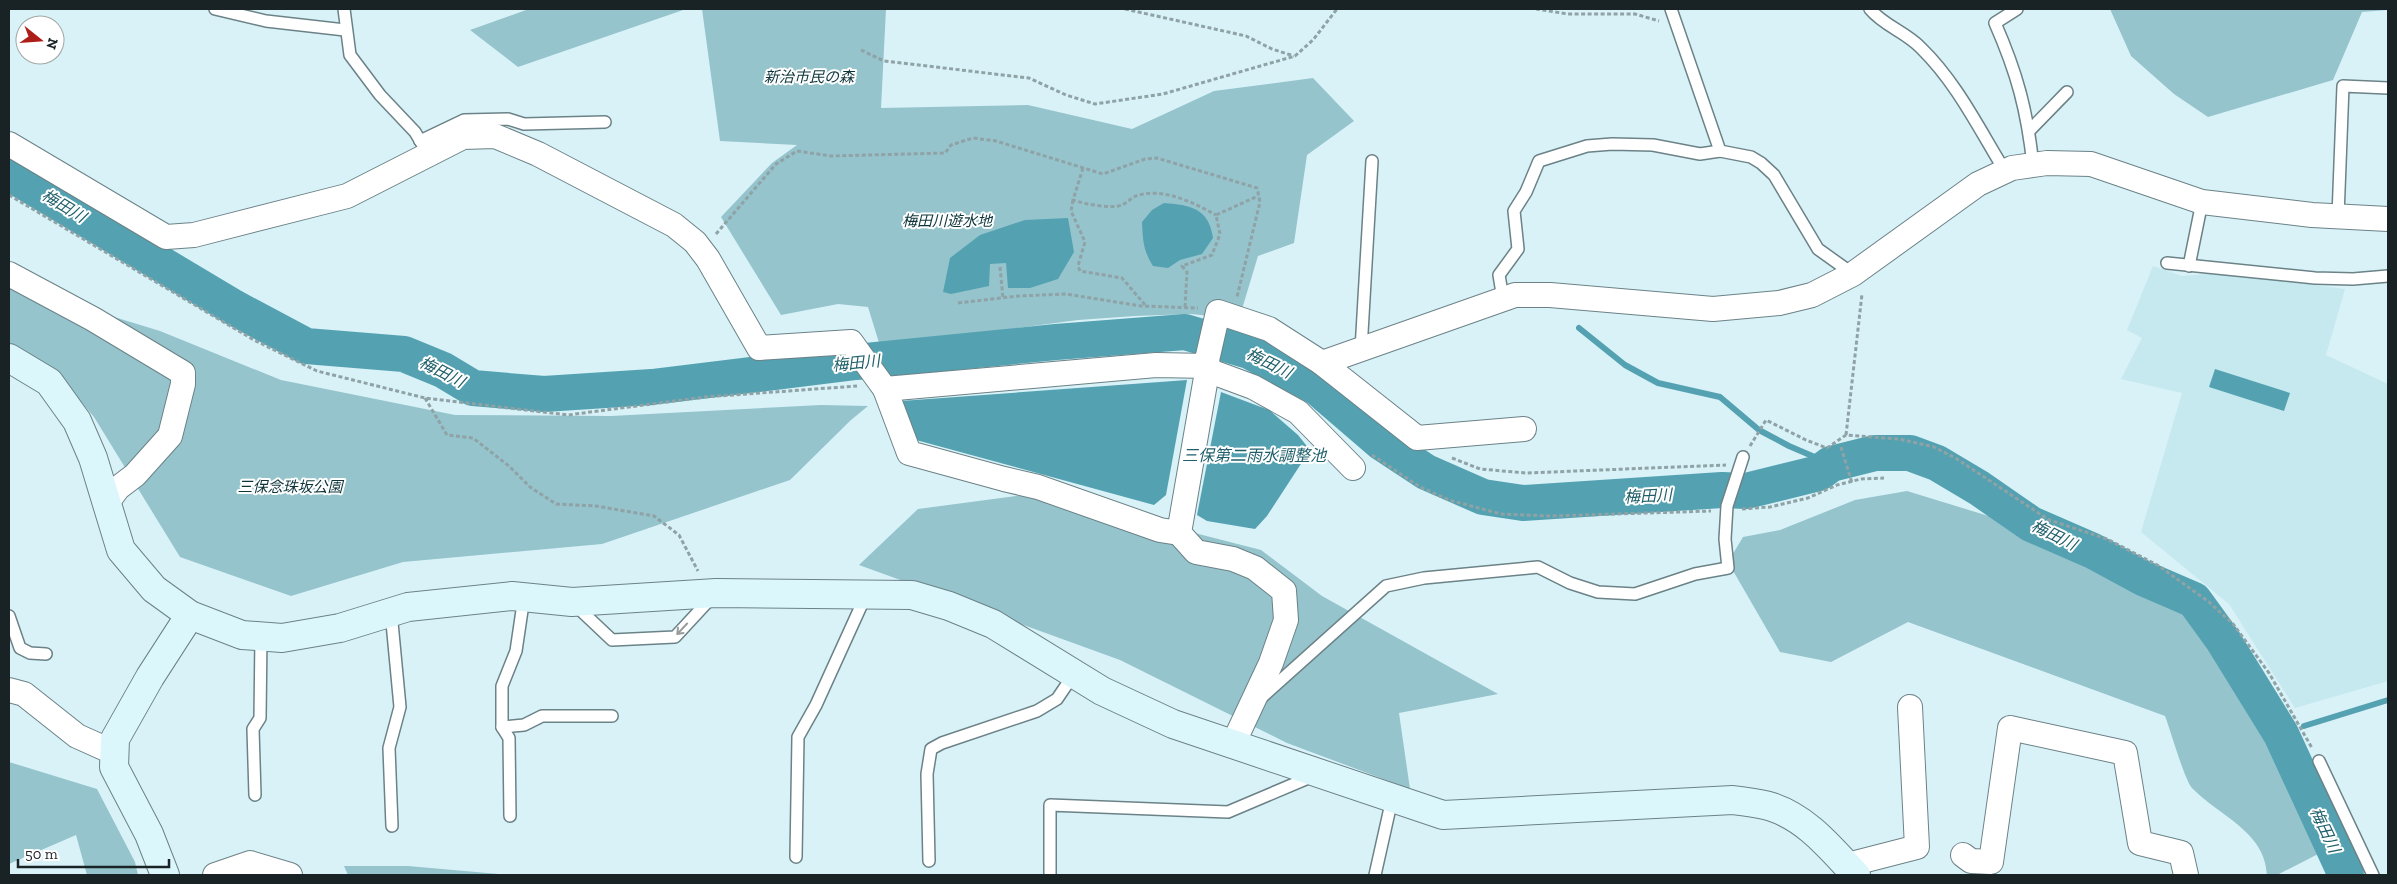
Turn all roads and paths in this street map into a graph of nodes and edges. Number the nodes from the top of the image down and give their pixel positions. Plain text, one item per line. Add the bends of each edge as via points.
1 (215, 9) edge
2 (344, 9) edge
3 (1124, 9) edge
4 (1337, 9) edge
5 (1536, 9) edge
6 (1671, 9) edge
7 (1870, 9) edge
8 (2017, 9) edge
9 (1675, 21) junction
10 (345, 30) junction
11 (861, 50) dead end
12 (1295, 56) junction
13 (2388, 88) edge
14 (2067, 92) dead end
15 (605, 122) dead end
16 (2029, 131) junction
17 (9, 144) edge
18 (424, 148) junction
19 (1720, 151) junction
20 (1372, 161) dead end
21 (2033, 165) junction
22 (1083, 168) junction
23 (2005, 171) junction
24 (9, 195) edge
25 (1258, 196) junction
26 (1073, 200) junction
27 (2202, 202) junction
28 (1216, 215) junction
29 (2338, 216) junction
30 (2388, 218) edge
31 (702, 251) junction
32 (2167, 263) dead end
33 (2189, 266) junction
34 (1000, 267) dead end
35 (9, 274) edge
36 (1853, 274) junction
37 (2388, 276) edge
38 (1003, 298) junction
39 (1503, 299) junction
40 (958, 303) dead end
41 (1146, 306) junction
42 (1185, 307) junction
43 (1221, 309) junction
44 (1361, 350) junction
45 (9, 358) edge
46 (1322, 363) junction
47 (1207, 365) junction
48 (884, 388) junction
49 (425, 398) junction
50 (1524, 429) dead end
51 (1846, 435) junction
52 (1841, 447) dead end
53 (1446, 456) dead end
54 (1360, 460) joint
55 (1742, 461) junction
56 (1884, 478) dead end
57 (1851, 481) junction
58 (106, 504) junction
59 (1727, 508) junction
60 (1180, 533) junction
61 (716, 593) junction
62 (866, 595) junction
63 (524, 597) junction
64 (572, 602) junction
65 (391, 612) junction
66 (190, 615) junction
67 (9, 616) edge
68 (261, 636) junction
69 (46, 654) dead end
70 (1074, 674) junction
71 (11, 695) edge
72 (1250, 707) junction
73 (1910, 707) dead end
74 (612, 716) dead end
75 (502, 727) junction
76 (1233, 744) junction
77 (115, 753) junction
78 (2319, 761) joint
79 (1319, 773) junction
80 (254, 795) dead end
81 (1392, 798) junction
82 (510, 816) dead end
83 (392, 826) dead end
84 (1963, 855) dead end
85 (796, 857) dead end
86 (929, 861) dead end
87 (1851, 870) edge
88 (164, 875) edge
89 (215, 875) edge
90 (290, 875) edge
91 (1050, 875) edge
92 (1375, 875) edge
93 (2186, 875) edge
94 (2373, 875) edge

1 - 10 lane via 266,21
2 - 10 lane
3 - 12 path via 1246,36
4 - 12 path
5 - 9 path via 1568,14 1635,14 1654,21
6 - 9 lane
7 - 23 lane via 1878,19 1920,46 1947,75
8 - 16 lane via 1995,23 2014,66
9 - 19 lane
10 - 18 lane via 350,55 380,95 415,132
11 - 12 path via 884,61 1029,78 1095,104 1163,94
13 - 29 lane via 2343,86
14 - 16 lane
15 - 18 lane via 524,124 508,119 464,120
16 - 21 lane
17 - 18 street via 166,237 194,235 347,196
18 - 31 street via 463,136 495,136 538,154 674,225 696,242
19 - 36 lane via 1750,157 1774,175 1818,249
19 - 39 lane via 1700,154 1653,144 1612,144 1587,146 1540,161 1514,211 1518,249 1499,275
20 - 44 lane
21 - 23 street
21 - 27 street via 2091,164
22 - 25 path via 1103,174 1157,158 1257,188
22 - 26 path
22 - 31 path via 996,141 973,138 951,145 945,153 831,156 797,151 776,164
23 - 36 street via 1978,184
24 - 49 path via 254,340 317,371
25 - 28 path
25 - 43 path via 1260,202 1237,300
26 - 28 path via 1096,206 1121,206 1139,195 1166,195 1193,203
26 - 41 path via 1071,211 1085,242 1078,266 1080,271 1122,278
27 - 29 street
27 - 33 lane
28 - 42 path via 1220,234 1212,255 1182,266 1187,272
29 - 30 street
31 - 48 street via 759,348 851,342
32 - 33 lane
33 - 37 lane via 2315,278
34 - 38 path
35 - 58 street via 183,373 170,436
36 - 39 street via 1812,294 1779,304 1713,309 1550,295 1515,295
36 - 51 path via 1862,291
38 - 40 path
38 - 41 path via 1066,294
39 - 44 street
41 - 42 path
42 - 43 path
43 - 46 street via 1269,328
43 - 47 street
44 - 46 street
45 - 58 street via 49,382 77,420 93,458
46 - 50 street via 1417,438
47 - 48 street via 1156,365
47 - 54 street via 1298,412
47 - 60 street
48 - 49 path via 767,391 568,415
48 - 60 street via 909,453 1038,487 1160,530
49 - 61 path via 447,436 473,438 530,487 556,504 596,506 654,516 679,535 699,573
51 - 55 path via 1828,448 1766,420
51 - 78 path via 1899,439 1934,447 2049,520 2107,540 2159,566 2209,602 2233,624 2269,673
52 - 57 path
53 - 55 path via 1480,469 1526,473 1732,465
54 - 59 path via 1449,500 1501,514 1552,516
55 - 59 lane
56 - 57 path
57 - 59 path via 1808,498 1770,506
58 - 66 street via 121,550 154,589
59 - 72 lane via 1725,539 1728,568 1695,574 1635,594 1598,592 1538,567 1424,578 1386,586
60 - 72 street via 1196,552 1233,559 1255,568 1284,590 1286,620 1271,664
61 - 62 street
61 - 64 street
61 -> 64 lane via 674,637 612,640
62 - 70 street via 912,595 949,606 993,624
62 - 85 lane via 798,737
63 - 64 street
63 - 65 street via 408,607
63 - 75 lane via 516,651 502,686
65 - 68 street via 340,628 282,638
65 - 83 lane via 400,707 389,748
66 - 68 street via 242,635
66 - 77 street via 150,677 116,739
67 - 69 lane via 20,648 30,653
68 - 80 lane via 260,718 253,730
70 - 76 street via 1102,691 1173,724
70 - 86 lane via 1057,700 1037,711 931,749 926,774
71 - 77 street via 24,694 77,736
72 - 76 street
73 - 87 street via 1917,847
74 - 75 lane via 542,716 524,725
75 - 82 lane via 509,738
76 - 79 street
77 - 88 street via 114,767 149,834
78 - 94 lane
79 - 81 street
79 - 91 lane via 1228,812 1050,805
81 - 87 street via 1443,815 1733,800 1772,807 1803,822 1837,852
81 - 92 lane
84 - 93 street via 1971,861 1991,862 2010,728 2125,753 2140,843 2181,854
89 - 90 street via 250,863

